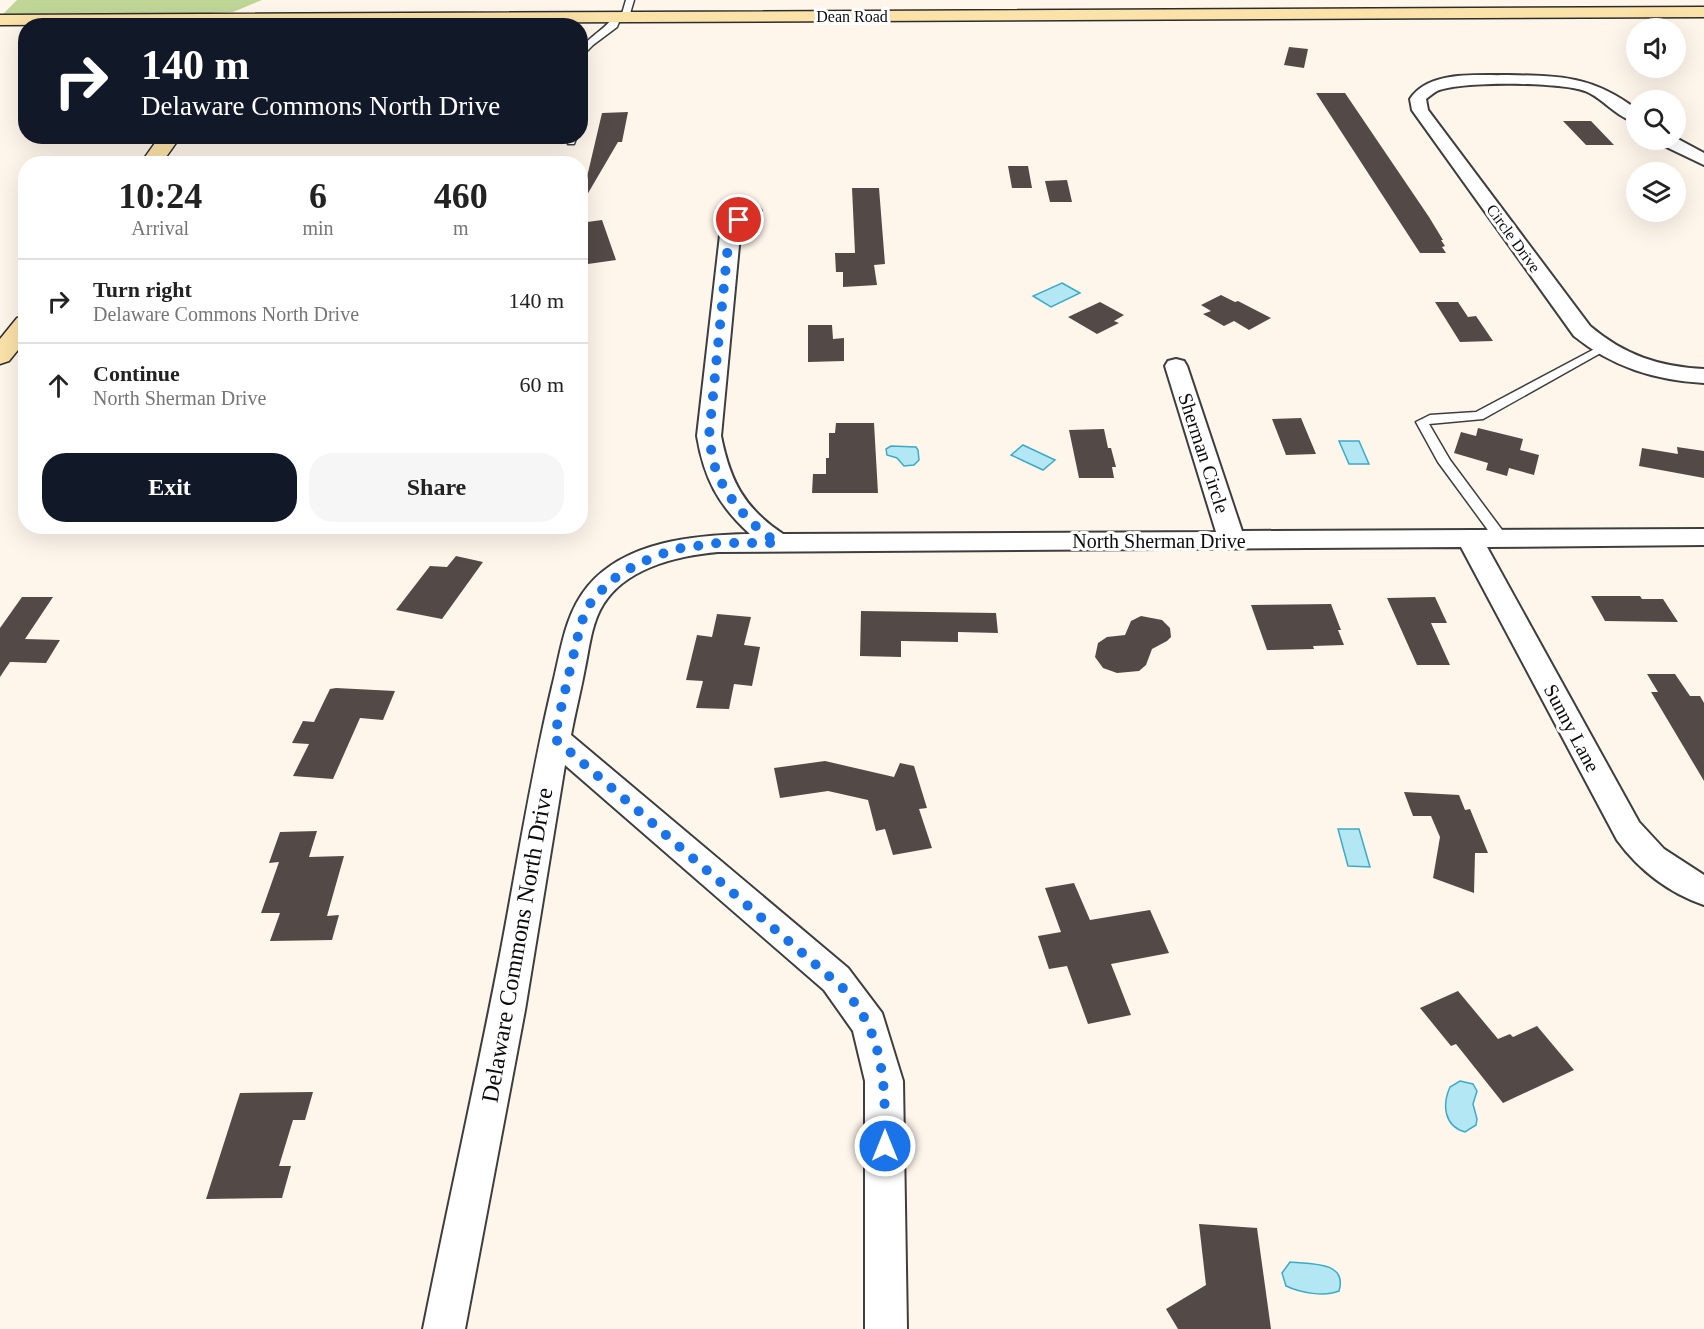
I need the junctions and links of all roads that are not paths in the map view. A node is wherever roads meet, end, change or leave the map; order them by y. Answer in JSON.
{"nodes":[{"id":1,"x":277,"y":0,"type":"edge"},
{"id":2,"x":624,"y":11,"type":"edge"},
{"id":3,"x":1704,"y":12,"type":"edge"},
{"id":4,"x":263,"y":18,"type":"edge"},
{"id":5,"x":392,"y":18,"type":"edge"},
{"id":6,"x":0,"y":20,"type":"edge"},
{"id":7,"x":18,"y":20,"type":"edge"},
{"id":8,"x":588,"y":46,"type":"edge"},
{"id":9,"x":1626,"y":110,"type":"edge"},
{"id":10,"x":1685,"y":150,"type":"edge"},
{"id":11,"x":1704,"y":160,"type":"edge"},
{"id":12,"x":751,"y":211,"type":"dead end"},
{"id":13,"x":18,"y":333,"type":"edge"},
{"id":14,"x":1602,"y":348,"type":"junction"},
{"id":15,"x":0,"y":355,"type":"edge"},
{"id":16,"x":1176,"y":366,"type":"dead end"},
{"id":17,"x":1704,"y":376,"type":"edge"},
{"id":18,"x":1704,"y":537,"type":"edge"},
{"id":19,"x":1501,"y":538,"type":"junction"},
{"id":20,"x":1470,"y":539,"type":"junction"},
{"id":21,"x":1232,"y":541,"type":"junction"},
{"id":22,"x":778,"y":543,"type":"junction"},
{"id":23,"x":620,"y":574,"type":"joint"},
{"id":24,"x":554,"y":738,"type":"junction"},
{"id":25,"x":1704,"y":891,"type":"edge"},
{"id":26,"x":444,"y":1329,"type":"edge"},
{"id":27,"x":886,"y":1329,"type":"edge"}],
"edges":[{"from":1,"to":4,"type":"street"},
{"from":2,"to":3,"type":"street","name":"Dean Road"},
{"from":2,"to":5,"type":"street","name":"Dean Road"},
{"from":2,"to":8,"type":"lane"},
{"from":6,"to":7,"type":"street","name":"Dean Road"},
{"from":9,"to":14,"type":"street","name":"Circle Drive"},
{"from":10,"to":11,"type":"street"},
{"from":12,"to":22,"type":"street"},
{"from":13,"to":15,"type":"street"},
{"from":14,"to":17,"type":"street","name":"Circle Drive"},
{"from":14,"to":19,"type":"lane"},
{"from":16,"to":21,"type":"street","name":"Sherman Circle"},
{"from":18,"to":19,"type":"street","name":"North Sherman Drive"},
{"from":19,"to":20,"type":"street","name":"North Sherman Drive"},
{"from":20,"to":21,"type":"street","name":"North Sherman Drive"},
{"from":20,"to":25,"type":"street","name":"Sunny Lane"},
{"from":21,"to":22,"type":"street","name":"North Sherman Drive"},
{"from":22,"to":23,"type":"street","name":"North Sherman Drive"},
{"from":23,"to":24,"type":"street","name":"Delaware Commons North Drive"},
{"from":24,"to":26,"type":"street","name":"Delaware Commons North Drive"},
{"from":24,"to":27,"type":"street"}]}
